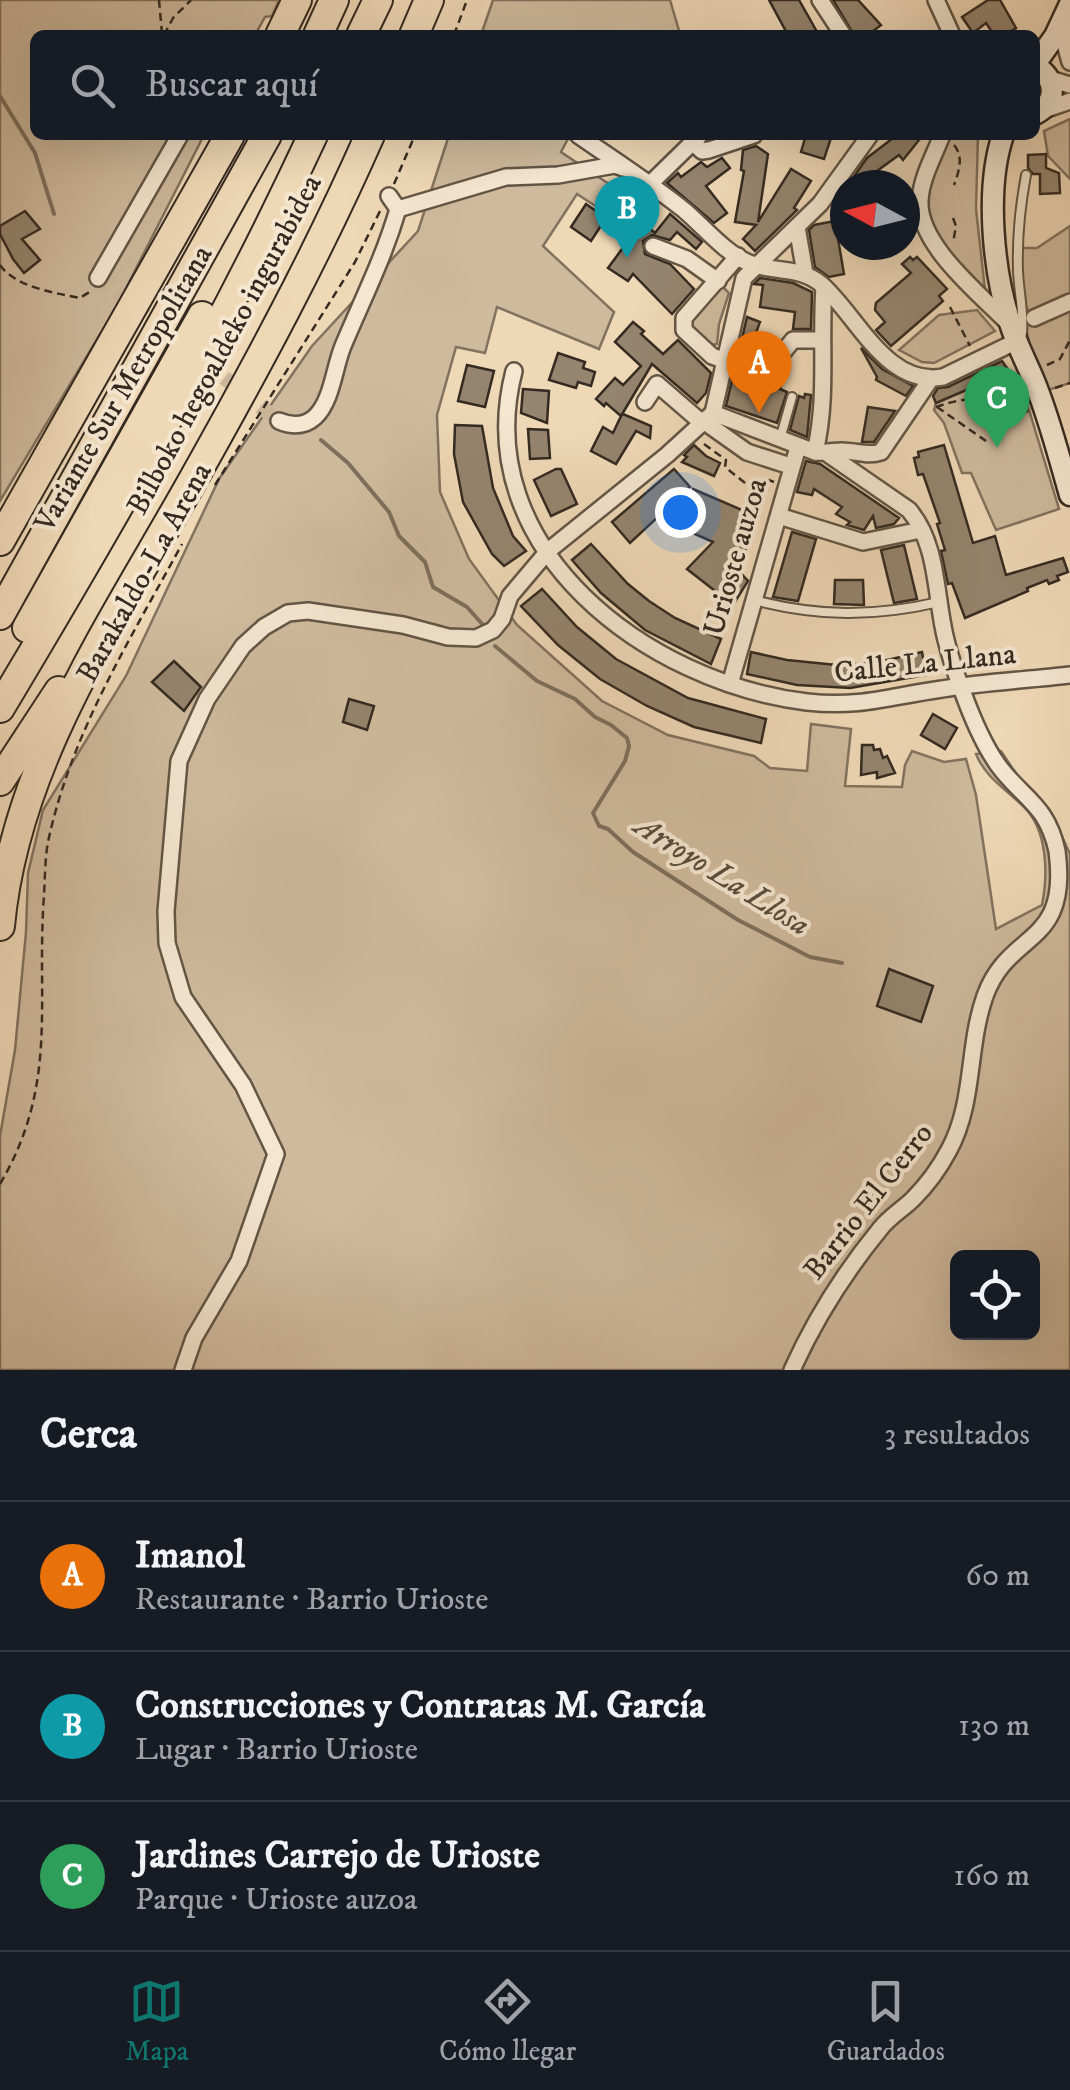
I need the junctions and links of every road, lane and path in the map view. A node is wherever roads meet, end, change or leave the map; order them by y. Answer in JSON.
{"nodes":[{"id":1,"x":159,"y":0,"type":"edge"},
{"id":2,"x":191,"y":0,"type":"edge"},
{"id":3,"x":297,"y":0,"type":"edge"},
{"id":4,"x":334,"y":0,"type":"edge"},
{"id":5,"x":378,"y":0,"type":"edge"},
{"id":6,"x":429,"y":0,"type":"edge"},
{"id":7,"x":467,"y":0,"type":"edge"},
{"id":8,"x":820,"y":0,"type":"edge"},
{"id":9,"x":956,"y":0,"type":"edge"},
{"id":10,"x":938,"y":6,"type":"edge"},
{"id":11,"x":1068,"y":10,"type":"edge"},
{"id":12,"x":162,"y":30,"type":"edge"},
{"id":13,"x":166,"y":30,"type":"edge"},
{"id":14,"x":282,"y":30,"type":"edge"},
{"id":15,"x":320,"y":30,"type":"edge"},
{"id":16,"x":363,"y":30,"type":"edge"},
{"id":17,"x":416,"y":30,"type":"edge"},
{"id":18,"x":456,"y":30,"type":"edge"},
{"id":19,"x":840,"y":30,"type":"edge"},
{"id":20,"x":950,"y":30,"type":"edge"},
{"id":21,"x":1070,"y":62,"type":"edge"},
{"id":22,"x":1048,"y":73,"type":"edge"},
{"id":23,"x":1070,"y":102,"type":"edge"},
{"id":24,"x":1040,"y":111,"type":"edge"},
{"id":25,"x":1040,"y":112,"type":"edge"},
{"id":26,"x":177,"y":140,"type":"edge"},
{"id":27,"x":227,"y":140,"type":"edge"},
{"id":28,"x":264,"y":140,"type":"edge"},
{"id":29,"x":308,"y":140,"type":"edge"},
{"id":30,"x":309,"y":140,"type":"edge"},
{"id":31,"x":368,"y":140,"type":"edge"},
{"id":32,"x":413,"y":140,"type":"edge"},
{"id":33,"x":585,"y":140,"type":"edge"},
{"id":34,"x":694,"y":140,"type":"edge"},
{"id":35,"x":697,"y":140,"type":"edge"},
{"id":36,"x":739,"y":140,"type":"edge"},
{"id":37,"x":866,"y":140,"type":"edge"},
{"id":38,"x":940,"y":140,"type":"edge"},
{"id":39,"x":943,"y":140,"type":"edge"},
{"id":40,"x":998,"y":140,"type":"edge"},
{"id":41,"x":627,"y":169,"type":"junction"},
{"id":42,"x":1026,"y":176,"type":"dead end"},
{"id":43,"x":650,"y":184,"type":"junction"},
{"id":44,"x":954,"y":185,"type":"dead end"},
{"id":45,"x":393,"y":203,"type":"junction"},
{"id":46,"x":953,"y":218,"type":"dead end"},
{"id":47,"x":797,"y":228,"type":"junction"},
{"id":48,"x":722,"y":242,"type":"junction"},
{"id":49,"x":653,"y":246,"type":"dead end"},
{"id":50,"x":738,"y":256,"type":"junction"},
{"id":51,"x":944,"y":256,"type":"junction"},
{"id":52,"x":0,"y":264,"type":"edge"},
{"id":53,"x":702,"y":268,"type":"junction"},
{"id":54,"x":749,"y":271,"type":"junction"},
{"id":55,"x":805,"y":273,"type":"junction"},
{"id":56,"x":98,"y":278,"type":"joint"},
{"id":57,"x":718,"y":281,"type":"junction"},
{"id":58,"x":824,"y":287,"type":"junction"},
{"id":59,"x":1070,"y":302,"type":"edge"},
{"id":60,"x":950,"y":307,"type":"dead end"},
{"id":61,"x":1034,"y":318,"type":"dead end"},
{"id":62,"x":822,"y":340,"type":"junction"},
{"id":63,"x":1060,"y":342,"type":"dead end"},
{"id":64,"x":1069,"y":342,"type":"edge"},
{"id":65,"x":1021,"y":343,"type":"junction"},
{"id":66,"x":770,"y":357,"type":"dead end"},
{"id":67,"x":978,"y":360,"type":"junction"},
{"id":68,"x":726,"y":361,"type":"junction"},
{"id":69,"x":514,"y":370,"type":"dead end"},
{"id":70,"x":930,"y":380,"type":"junction"},
{"id":71,"x":920,"y":395,"type":"junction"},
{"id":72,"x":792,"y":397,"type":"dead end"},
{"id":73,"x":644,"y":402,"type":"dead end"},
{"id":74,"x":936,"y":407,"type":"junction"},
{"id":75,"x":705,"y":419,"type":"junction"},
{"id":76,"x":279,"y":422,"type":"dead end"},
{"id":77,"x":1050,"y":427,"type":"junction"},
{"id":78,"x":780,"y":439,"type":"junction"},
{"id":79,"x":698,"y":440,"type":"dead end"},
{"id":80,"x":986,"y":441,"type":"dead end"},
{"id":81,"x":814,"y":451,"type":"junction"},
{"id":82,"x":1064,"y":455,"type":"edge"},
{"id":83,"x":784,"y":464,"type":"dead end"},
{"id":84,"x":788,"y":486,"type":"junction"},
{"id":85,"x":211,"y":492,"type":"dead end"},
{"id":86,"x":1070,"y":495,"type":"edge"},
{"id":87,"x":778,"y":516,"type":"junction"},
{"id":88,"x":921,"y":530,"type":"junction"},
{"id":89,"x":186,"y":536,"type":"dead end"},
{"id":90,"x":0,"y":540,"type":"edge"},
{"id":91,"x":548,"y":551,"type":"junction"},
{"id":92,"x":132,"y":582,"type":"junction"},
{"id":93,"x":754,"y":600,"type":"junction"},
{"id":94,"x":939,"y":602,"type":"junction"},
{"id":95,"x":60,"y":609,"type":"junction"},
{"id":96,"x":0,"y":615,"type":"edge"},
{"id":97,"x":1070,"y":676,"type":"edge"},
{"id":98,"x":0,"y":677,"type":"edge"},
{"id":99,"x":730,"y":684,"type":"junction"},
{"id":100,"x":961,"y":688,"type":"junction"},
{"id":101,"x":0,"y":708,"type":"edge"},
{"id":102,"x":0,"y":730,"type":"edge"},
{"id":103,"x":3,"y":777,"type":"edge"},
{"id":104,"x":0,"y":926,"type":"edge"},
{"id":105,"x":0,"y":1184,"type":"edge"},
{"id":106,"x":183,"y":1370,"type":"edge"},
{"id":107,"x":792,"y":1370,"type":"edge"}],
"edges":[{"from":1,"to":12,"type":"path"},
{"from":2,"to":13,"type":"path"},
{"from":3,"to":14,"type":"highway"},
{"from":4,"to":15,"type":"highway"},
{"from":5,"to":16,"type":"highway"},
{"from":6,"to":17,"type":"highway"},
{"from":7,"to":18,"type":"path"},
{"from":8,"to":19,"type":"street"},
{"from":9,"to":10,"type":"street"},
{"from":10,"to":20,"type":"street"},
{"from":11,"to":21,"type":"street"},
{"from":11,"to":22,"type":"street"},
{"from":22,"to":24,"type":"street"},
{"from":23,"to":25,"type":"street"},
{"from":26,"to":56,"type":"street"},
{"from":27,"to":90,"type":"highway"},
{"from":28,"to":96,"type":"highway"},
{"from":29,"to":98,"type":"highway","name":"Variante Sur Metropolitana"},
{"from":30,"to":95,"type":"highway"},
{"from":31,"to":92,"type":"highway","name":"Bilboko hegoaldeko ingurabidea"},
{"from":32,"to":45,"type":"path","name":"Barakaldo-La Arena"},
{"from":33,"to":41,"type":"street"},
{"from":34,"to":43,"type":"street"},
{"from":35,"to":36,"type":"street"},
{"from":37,"to":47,"type":"street"},
{"from":38,"to":51,"type":"street"},
{"from":39,"to":44,"type":"path"},
{"from":40,"to":65,"type":"street"},
{"from":41,"to":43,"type":"street"},
{"from":41,"to":45,"type":"street"},
{"from":42,"to":65,"type":"lane"},
{"from":43,"to":48,"type":"street"},
{"from":45,"to":76,"type":"street"},
{"from":45,"to":85,"type":"path","name":"Barakaldo-La Arena"},
{"from":46,"to":51,"type":"path"},
{"from":47,"to":54,"type":"street"},
{"from":47,"to":55,"type":"street"},
{"from":48,"to":50,"type":"street"},
{"from":48,"to":53,"type":"street"},
{"from":49,"to":53,"type":"street"},
{"from":50,"to":54,"type":"street"},
{"from":50,"to":57,"type":"street"},
{"from":51,"to":65,"type":"street"},
{"from":52,"to":56,"type":"path"},
{"from":53,"to":57,"type":"street"},
{"from":54,"to":55,"type":"street"},
{"from":54,"to":68,"type":"street"},
{"from":55,"to":58,"type":"street"},
{"from":57,"to":68,"type":"street"},
{"from":58,"to":62,"type":"street","name":"Urioste auzoa"},
{"from":58,"to":70,"type":"street"},
{"from":59,"to":61,"type":"street"},
{"from":60,"to":67,"type":"path"},
{"from":62,"to":66,"type":"street"},
{"from":62,"to":81,"type":"street","name":"Urioste auzoa"},
{"from":63,"to":64,"type":"path"},
{"from":64,"to":65,"type":"path"},
{"from":65,"to":67,"type":"street"},
{"from":65,"to":77,"type":"street"},
{"from":67,"to":70,"type":"street"},
{"from":68,"to":75,"type":"street"},
{"from":69,"to":91,"type":"street","name":"Calle La Llana"},
{"from":70,"to":71,"type":"street"},
{"from":71,"to":74,"type":"path"},
{"from":71,"to":81,"type":"street"},
{"from":72,"to":78,"type":"lane"},
{"from":73,"to":75,"type":"street"},
{"from":74,"to":77,"type":"path"},
{"from":74,"to":80,"type":"path"},
{"from":75,"to":78,"type":"street"},
{"from":75,"to":83,"type":"street"},
{"from":75,"to":91,"type":"street"},
{"from":77,"to":82,"type":"street"},
{"from":78,"to":81,"type":"street"},
{"from":79,"to":84,"type":"path"},
{"from":81,"to":84,"type":"street","name":"Urioste auzoa"},
{"from":81,"to":88,"type":"street"},
{"from":82,"to":86,"type":"street"},
{"from":84,"to":87,"type":"street","name":"Urioste auzoa"},
{"from":87,"to":88,"type":"street"},
{"from":87,"to":93,"type":"street","name":"Urioste auzoa"},
{"from":88,"to":94,"type":"street"},
{"from":89,"to":105,"type":"path","name":"Barakaldo-La Arena"},
{"from":91,"to":99,"type":"street","name":"Calle La Llana"},
{"from":91,"to":106,"type":"street"},
{"from":92,"to":103,"type":"highway"},
{"from":92,"to":104,"type":"highway"},
{"from":93,"to":94,"type":"lane"},
{"from":93,"to":99,"type":"street","name":"Urioste auzoa"},
{"from":94,"to":100,"type":"street"},
{"from":95,"to":101,"type":"highway"},
{"from":95,"to":102,"type":"highway"},
{"from":97,"to":100,"type":"street","name":"Calle La Llana"},
{"from":99,"to":100,"type":"street","name":"Calle La Llana"},
{"from":100,"to":107,"type":"street","name":"Barrio El Cerro"}]}
